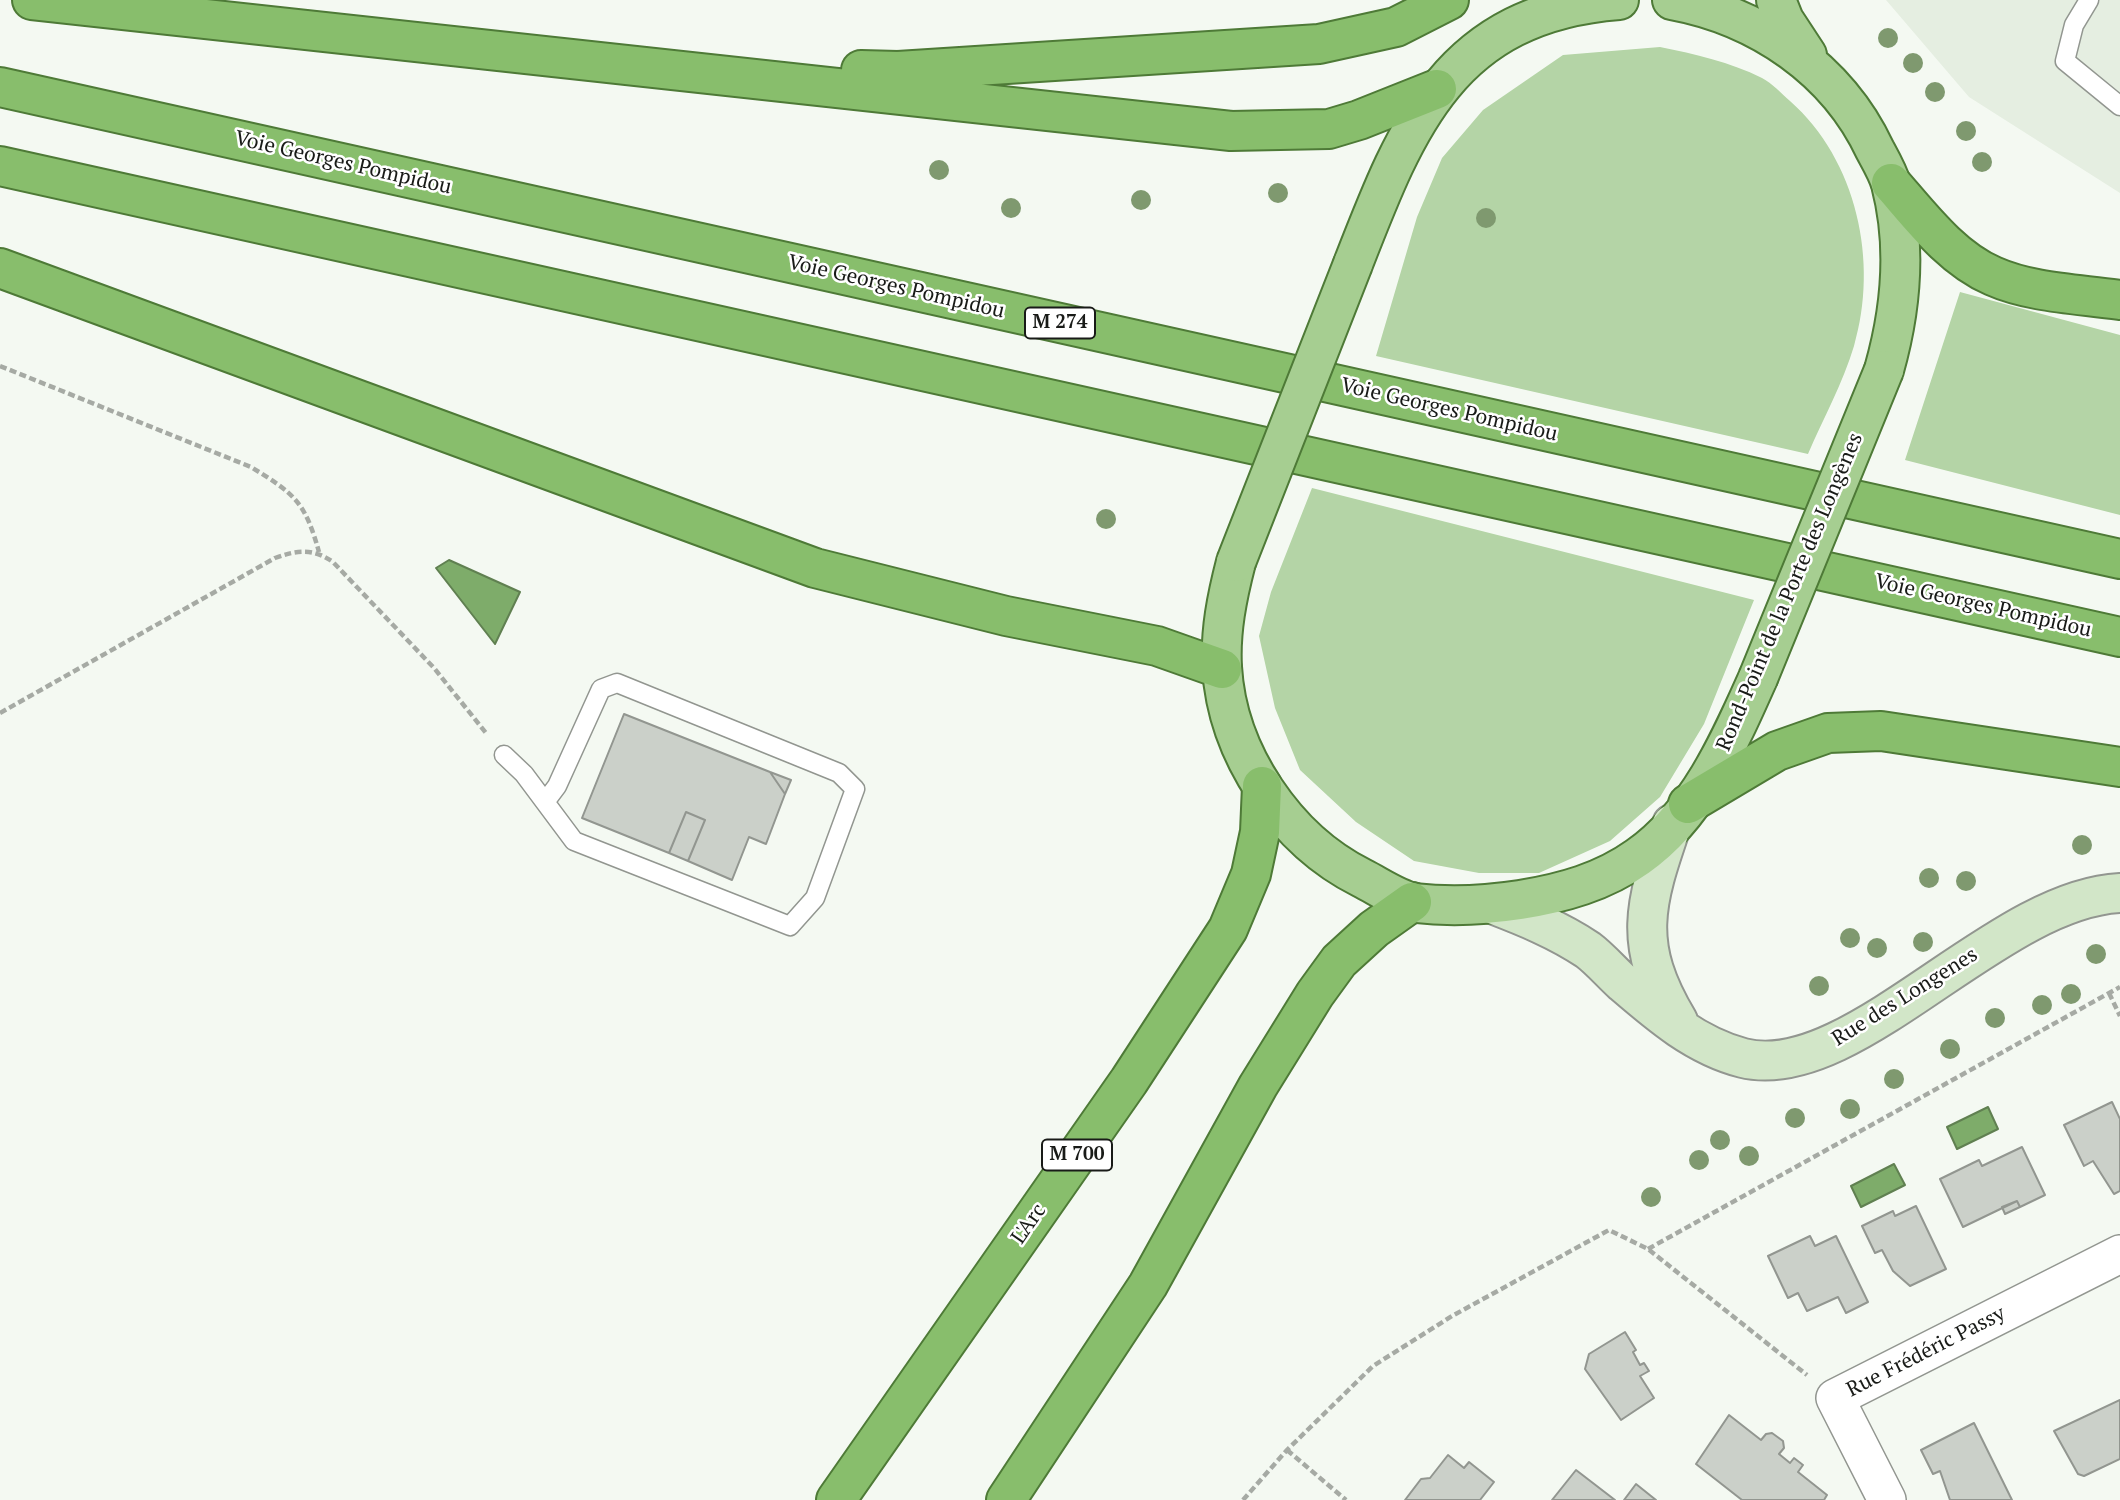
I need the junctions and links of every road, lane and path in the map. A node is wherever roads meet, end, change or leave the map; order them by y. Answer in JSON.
{"nodes":[{"id":1,"x":32,"y":0,"type":"edge"},
{"id":2,"x":1449,"y":0,"type":"edge"},
{"id":3,"x":1672,"y":0,"type":"edge"},
{"id":4,"x":1776,"y":0,"type":"edge"},
{"id":5,"x":2089,"y":0,"type":"edge"},
{"id":6,"x":1597,"y":1,"type":"edge"},
{"id":7,"x":551,"y":58,"type":"junction"},
{"id":8,"x":1815,"y":69,"type":"junction"},
{"id":9,"x":0,"y":87,"type":"edge"},
{"id":10,"x":1437,"y":89,"type":"junction"},
{"id":11,"x":2120,"y":106,"type":"edge"},
{"id":12,"x":0,"y":166,"type":"edge"},
{"id":13,"x":1891,"y":183,"type":"junction"},
{"id":14,"x":0,"y":268,"type":"edge"},
{"id":15,"x":2120,"y":300,"type":"edge"},
{"id":16,"x":0,"y":366,"type":"edge"},
{"id":17,"x":319,"y":552,"type":"junction"},
{"id":18,"x":2120,"y":559,"type":"edge"},
{"id":19,"x":2120,"y":637,"type":"edge"},
{"id":20,"x":1222,"y":669,"type":"junction"},
{"id":21,"x":0,"y":713,"type":"edge"},
{"id":22,"x":503,"y":755,"type":"joint"},
{"id":23,"x":2120,"y":767,"type":"edge"},
{"id":24,"x":1262,"y":786,"type":"junction"},
{"id":25,"x":545,"y":802,"type":"junction"},
{"id":26,"x":1680,"y":814,"type":"junction"},
{"id":27,"x":2120,"y":893,"type":"edge"},
{"id":28,"x":1412,"y":902,"type":"junction"},
{"id":29,"x":1492,"y":904,"type":"junction"},
{"id":30,"x":2120,"y":987,"type":"edge"},
{"id":31,"x":2109,"y":993,"type":"junction"},
{"id":32,"x":2120,"y":1016,"type":"edge"},
{"id":33,"x":1686,"y":1034,"type":"junction"},
{"id":34,"x":1648,"y":1249,"type":"junction"},
{"id":35,"x":2120,"y":1254,"type":"edge"},
{"id":36,"x":1835,"y":1398,"type":"junction"},
{"id":37,"x":1287,"y":1451,"type":"junction"},
{"id":38,"x":836,"y":1500,"type":"edge"},
{"id":39,"x":1006,"y":1500,"type":"edge"},
{"id":40,"x":1243,"y":1500,"type":"edge"},
{"id":41,"x":1346,"y":1500,"type":"edge"},
{"id":42,"x":1887,"y":1500,"type":"edge"}],
"edges":[{"from":1,"to":7,"type":"highway"},
{"from":2,"to":7,"type":"highway"},
{"from":3,"to":8,"type":"main road","name":"Rond-Point de la Porte des Longènes"},
{"from":4,"to":8,"type":"main road"},
{"from":5,"to":11,"type":"lane"},
{"from":6,"to":10,"type":"main road","name":"Rond-Point de la Porte des Longènes"},
{"from":7,"to":10,"type":"highway"},
{"from":8,"to":13,"type":"main road","name":"Rond-Point de la Porte des Longènes"},
{"from":9,"to":18,"type":"highway","name":"Voie Georges Pompidou","number":"M 274"},
{"from":10,"to":20,"type":"main road","name":"Rond-Point de la Porte des Longènes","bridge":true},
{"from":12,"to":19,"type":"highway","name":"Voie Georges Pompidou"},
{"from":13,"to":15,"type":"highway"},
{"from":13,"to":26,"type":"main road","name":"Rond-Point de la Porte des Longènes","bridge":true},
{"from":14,"to":20,"type":"highway"},
{"from":16,"to":17,"type":"path"},
{"from":17,"to":21,"type":"path"},
{"from":17,"to":22,"type":"path"},
{"from":20,"to":24,"type":"main road","name":"Rond-Point de la Porte des Longènes"},
{"from":22,"to":25,"type":"lane"},
{"from":23,"to":26,"type":"highway"},
{"from":24,"to":28,"type":"main road","name":"Rond-Point de la Porte des Longènes"},
{"from":24,"to":38,"type":"highway","name":"L'Arc","number":"M 700"},
{"from":25,"to":25,"type":"lane"},
{"from":26,"to":29,"type":"main road","name":"Rond-Point de la Porte des Longènes"},
{"from":26,"to":33,"type":"main road"},
{"from":27,"to":33,"type":"main road","name":"Rue des Longenes"},
{"from":28,"to":29,"type":"main road","name":"Rond-Point de la Porte des Longènes"},
{"from":28,"to":39,"type":"highway"},
{"from":29,"to":33,"type":"main road","name":"Rue des Longenes"},
{"from":30,"to":31,"type":"path"},
{"from":31,"to":32,"type":"path"},
{"from":31,"to":34,"type":"path"},
{"from":34,"to":36,"type":"path"},
{"from":34,"to":37,"type":"path"},
{"from":35,"to":36,"type":"street","name":"Rue Frédéric Passy"},
{"from":36,"to":42,"type":"street","name":"Rue Frédéric Passy"},
{"from":37,"to":40,"type":"path"},
{"from":37,"to":41,"type":"path"}]}
